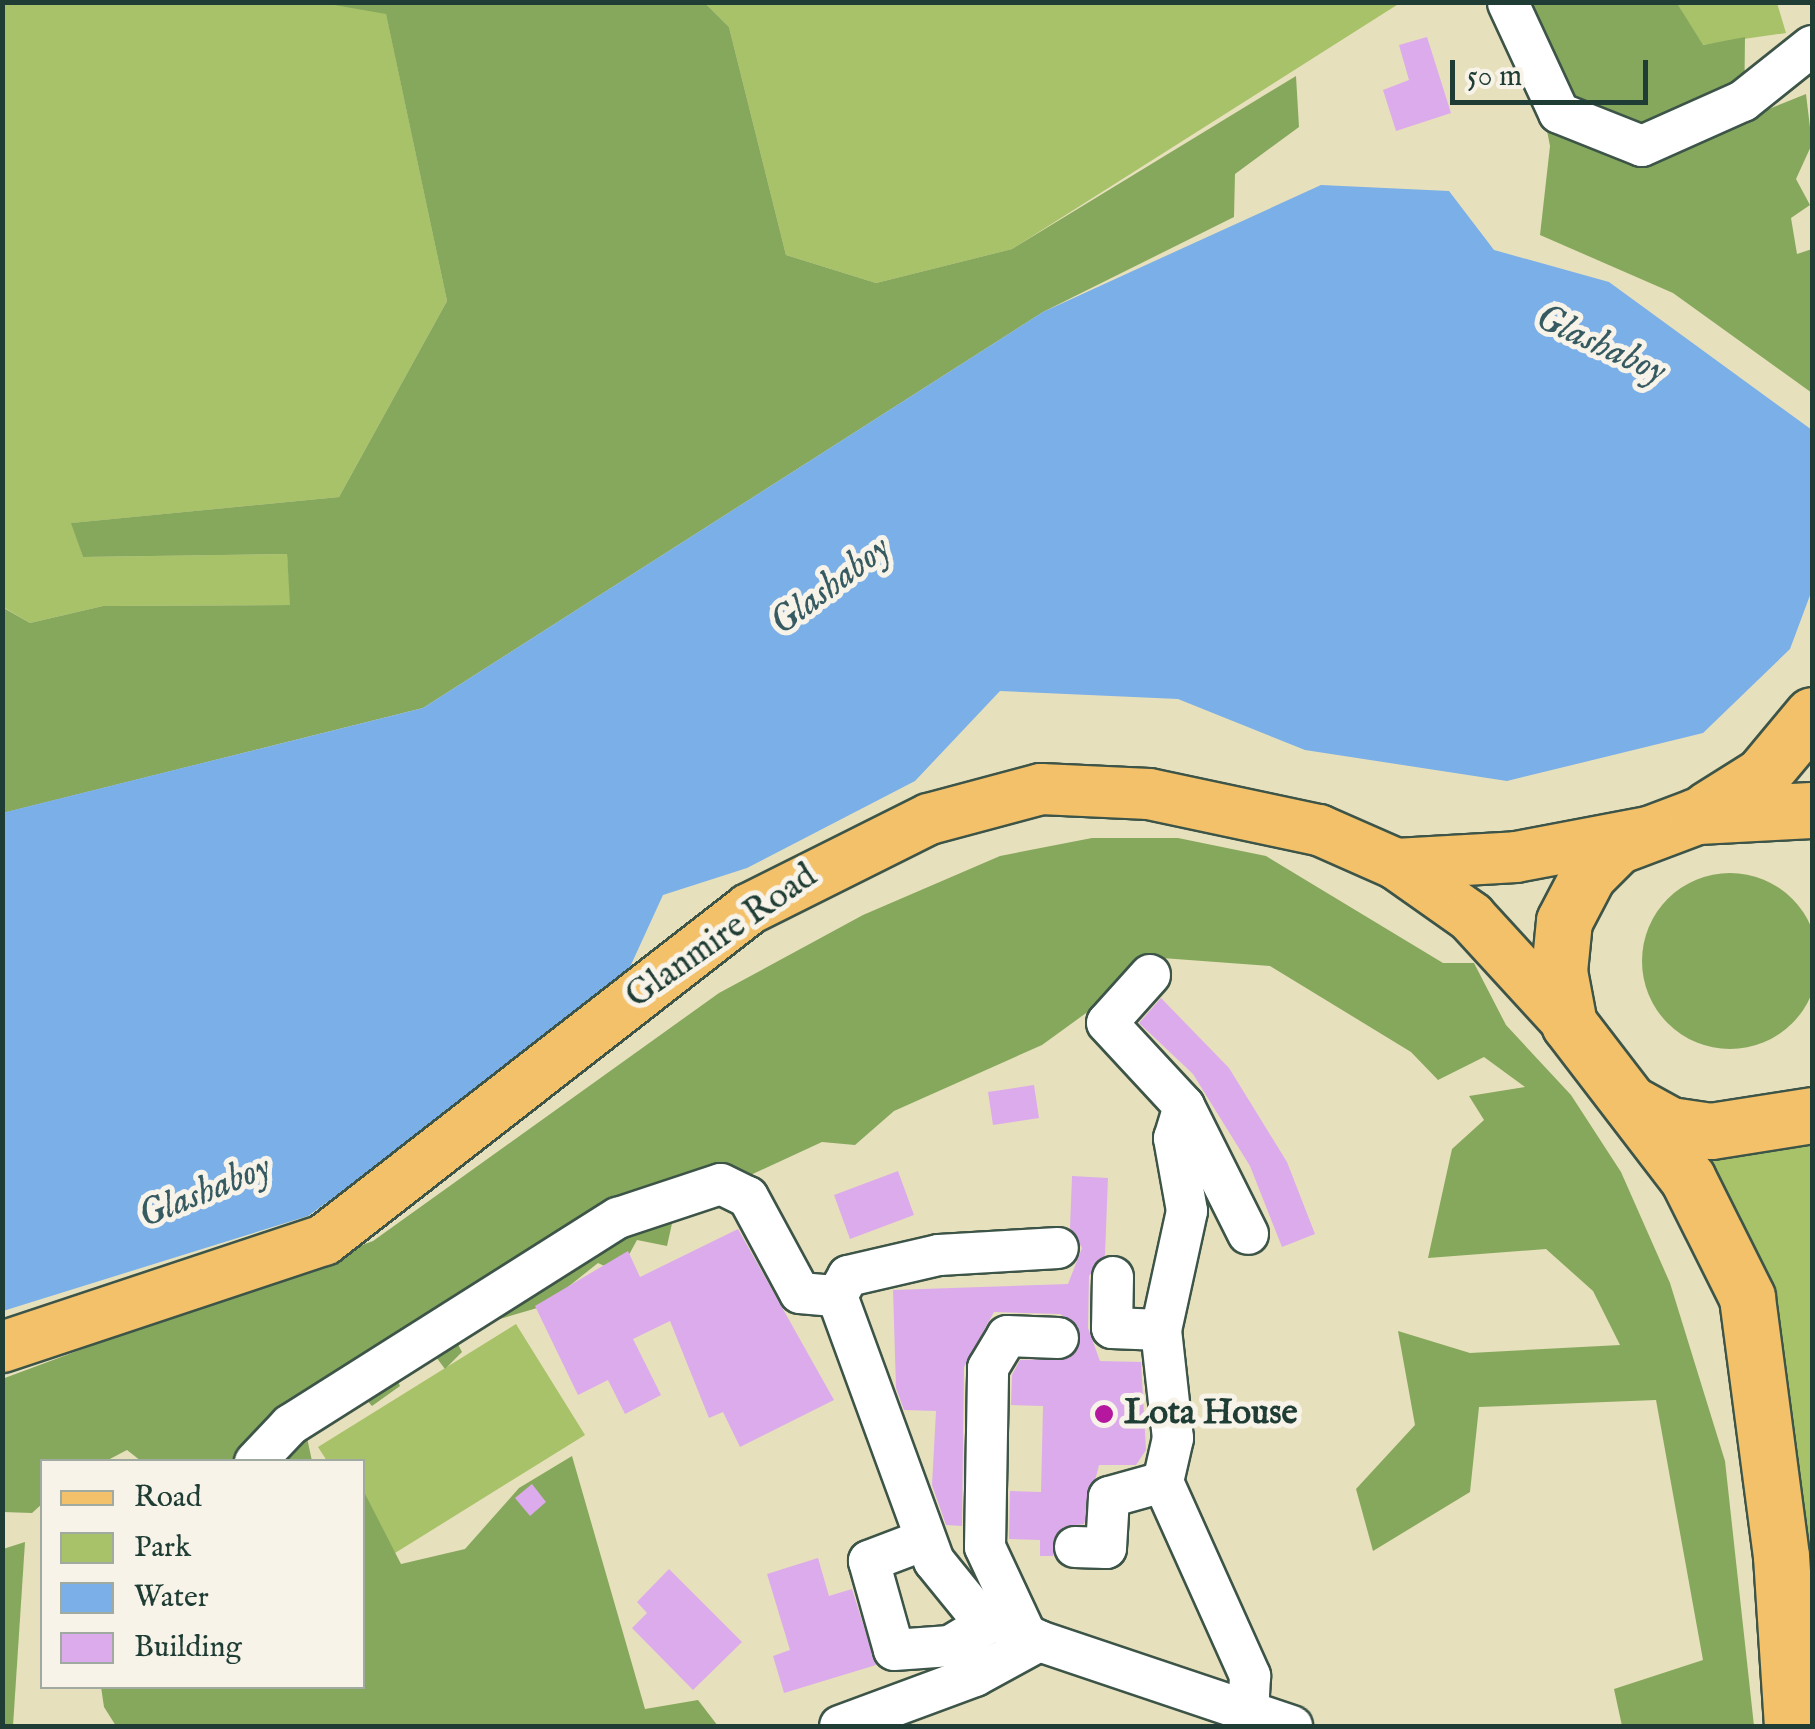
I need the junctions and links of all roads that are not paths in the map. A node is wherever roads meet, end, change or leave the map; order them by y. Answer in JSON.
{"nodes":[{"id":1,"x":1508,"y":3,"type":"edge"},
{"id":2,"x":1812,"y":46,"type":"edge"},
{"id":3,"x":1812,"y":715,"type":"edge"},
{"id":4,"x":1812,"y":810,"type":"edge"},
{"id":5,"x":1673,"y":824,"type":"junction"},
{"id":6,"x":1396,"y":864,"type":"junction"},
{"id":7,"x":1150,"y":976,"type":"dead end"},
{"id":8,"x":1569,"y":1024,"type":"junction"},
{"id":9,"x":1632,"y":1104,"type":"junction"},
{"id":10,"x":1184,"y":1106,"type":"junction"},
{"id":11,"x":1812,"y":1115,"type":"edge"},
{"id":12,"x":1248,"y":1234,"type":"dead end"},
{"id":13,"x":1058,"y":1248,"type":"dead end"},
{"id":14,"x":1112,"y":1277,"type":"dead end"},
{"id":15,"x":837,"y":1296,"type":"junction"},
{"id":16,"x":1162,"y":1330,"type":"junction"},
{"id":17,"x":1058,"y":1338,"type":"dead end"},
{"id":18,"x":2,"y":1346,"type":"edge"},
{"id":19,"x":258,"y":1459,"type":"edge"},
{"id":20,"x":1163,"y":1482,"type":"junction"},
{"id":21,"x":924,"y":1540,"type":"junction"},
{"id":22,"x":1075,"y":1547,"type":"dead end"},
{"id":23,"x":1020,"y":1632,"type":"junction"},
{"id":24,"x":1248,"y":1713,"type":"junction"},
{"id":25,"x":899,"y":1715,"type":"edge"},
{"id":26,"x":840,"y":1726,"type":"edge"},
{"id":27,"x":1292,"y":1726,"type":"edge"},
{"id":28,"x":1792,"y":1726,"type":"edge"}],
"edges":[{"from":1,"to":2,"type":"lane"},
{"from":3,"to":5,"type":"highway"},
{"from":4,"to":5,"type":"highway"},
{"from":5,"to":6,"type":"main road"},
{"from":5,"to":8,"type":"highway"},
{"from":6,"to":8,"type":"main road","name":"Glanmire Road"},
{"from":6,"to":18,"type":"main road","name":"Glanmire Road"},
{"from":7,"to":10,"type":"lane"},
{"from":8,"to":9,"type":"highway"},
{"from":9,"to":11,"type":"highway"},
{"from":9,"to":28,"type":"highway"},
{"from":10,"to":12,"type":"lane"},
{"from":10,"to":16,"type":"lane"},
{"from":13,"to":15,"type":"lane"},
{"from":14,"to":16,"type":"lane"},
{"from":15,"to":19,"type":"lane"},
{"from":15,"to":21,"type":"lane"},
{"from":16,"to":20,"type":"lane"},
{"from":17,"to":23,"type":"lane"},
{"from":20,"to":22,"type":"lane"},
{"from":20,"to":24,"type":"lane"},
{"from":21,"to":23,"type":"lane"},
{"from":21,"to":23,"type":"lane"},
{"from":23,"to":24,"type":"lane"},
{"from":23,"to":25,"type":"lane"},
{"from":24,"to":27,"type":"lane"},
{"from":25,"to":26,"type":"lane"}]}
